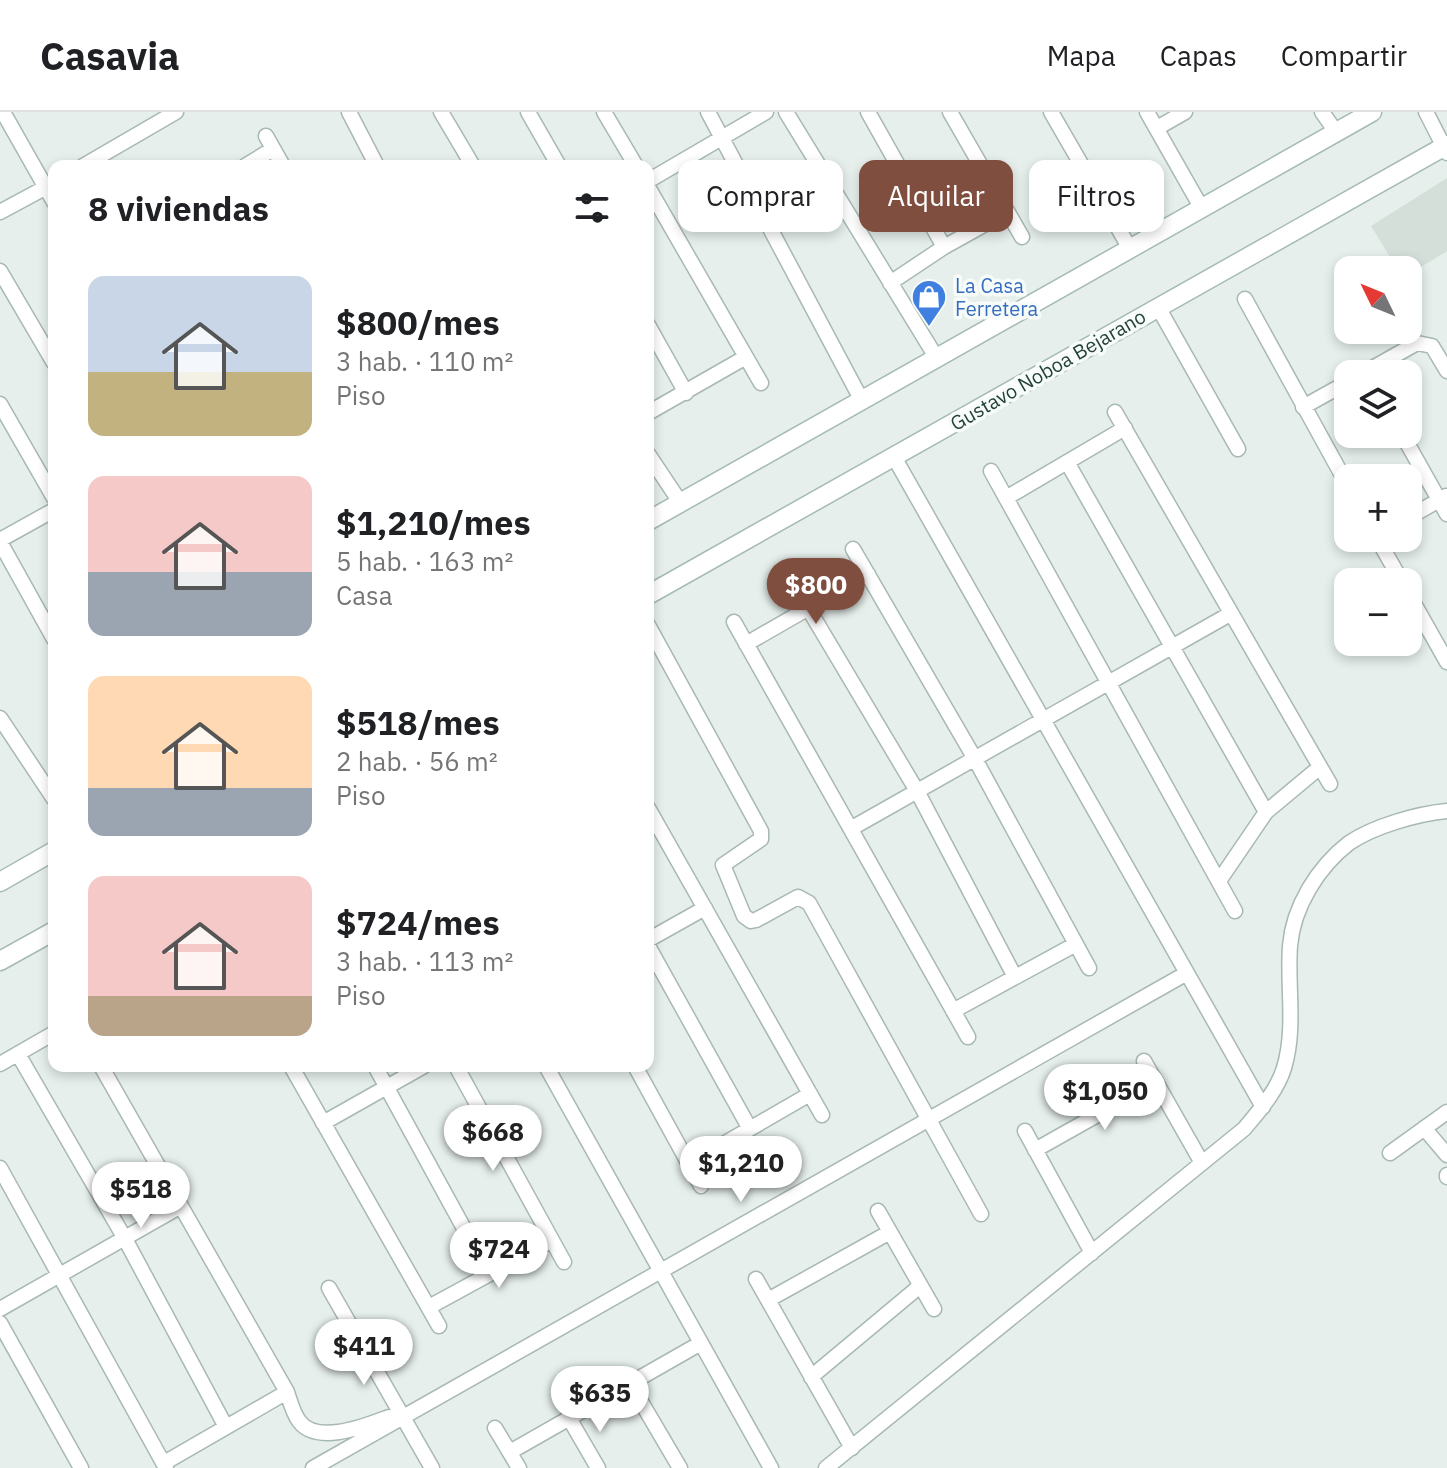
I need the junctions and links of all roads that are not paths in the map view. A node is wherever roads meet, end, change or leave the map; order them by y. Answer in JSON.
{"nodes":[{"id":1,"x":3,"y":112,"type":"edge"},
{"id":2,"x":176,"y":112,"type":"edge"},
{"id":3,"x":349,"y":112,"type":"edge"},
{"id":4,"x":441,"y":112,"type":"edge"},
{"id":5,"x":528,"y":112,"type":"edge"},
{"id":6,"x":604,"y":112,"type":"edge"},
{"id":7,"x":708,"y":112,"type":"edge"},
{"id":8,"x":766,"y":112,"type":"edge"},
{"id":9,"x":786,"y":112,"type":"edge"},
{"id":10,"x":868,"y":112,"type":"edge"},
{"id":11,"x":950,"y":112,"type":"edge"},
{"id":12,"x":1051,"y":112,"type":"edge"},
{"id":13,"x":1147,"y":112,"type":"edge"},
{"id":14,"x":1185,"y":112,"type":"edge"},
{"id":15,"x":1322,"y":112,"type":"edge"},
{"id":16,"x":1372,"y":112,"type":"edge"},
{"id":17,"x":1426,"y":112,"type":"edge"},
{"id":18,"x":1157,"y":128,"type":"junction"},
{"id":19,"x":1336,"y":132,"type":"junction"},
{"id":20,"x":722,"y":138,"type":"junction"},
{"id":21,"x":1446,"y":148,"type":"edge"},
{"id":22,"x":93,"y":160,"type":"edge"},
{"id":23,"x":251,"y":160,"type":"edge"},
{"id":24,"x":280,"y":160,"type":"edge"},
{"id":25,"x":374,"y":160,"type":"edge"},
{"id":26,"x":469,"y":160,"type":"edge"},
{"id":27,"x":556,"y":160,"type":"edge"},
{"id":28,"x":632,"y":160,"type":"edge"},
{"id":29,"x":977,"y":160,"type":"edge"},
{"id":30,"x":654,"y":180,"type":"edge"},
{"id":31,"x":48,"y":182,"type":"edge"},
{"id":32,"x":48,"y":186,"type":"edge"},
{"id":33,"x":654,"y":195,"type":"edge"},
{"id":34,"x":1201,"y":207,"type":"junction"},
{"id":35,"x":0,"y":212,"type":"edge"},
{"id":36,"x":1013,"y":222,"type":"edge"},
{"id":37,"x":971,"y":232,"type":"edge"},
{"id":38,"x":1022,"y":237,"type":"dead end"},
{"id":39,"x":944,"y":247,"type":"junction"},
{"id":40,"x":1129,"y":247,"type":"junction"},
{"id":41,"x":0,"y":271,"type":"edge"},
{"id":42,"x":890,"y":283,"type":"junction"},
{"id":43,"x":6,"y":295,"type":"edge"},
{"id":44,"x":1245,"y":299,"type":"dead end"},
{"id":45,"x":1158,"y":307,"type":"junction"},
{"id":46,"x":654,"y":336,"type":"edge"},
{"id":47,"x":48,"y":354,"type":"edge"},
{"id":48,"x":746,"y":357,"type":"junction"},
{"id":49,"x":936,"y":357,"type":"junction"},
{"id":50,"x":1388,"y":360,"type":"edge"},
{"id":51,"x":1447,"y":371,"type":"edge"},
{"id":52,"x":761,"y":383,"type":"dead end"},
{"id":53,"x":1334,"y":390,"type":"edge"},
{"id":54,"x":686,"y":393,"type":"junction"},
{"id":55,"x":861,"y":399,"type":"junction"},
{"id":56,"x":0,"y":404,"type":"edge"},
{"id":57,"x":1303,"y":407,"type":"junction"},
{"id":58,"x":654,"y":410,"type":"edge"},
{"id":59,"x":1115,"y":412,"type":"dead end"},
{"id":60,"x":1125,"y":428,"type":"junction"},
{"id":61,"x":1411,"y":448,"type":"edge"},
{"id":62,"x":1238,"y":449,"type":"dead end"},
{"id":63,"x":894,"y":457,"type":"junction"},
{"id":64,"x":1067,"y":462,"type":"junction"},
{"id":65,"x":654,"y":463,"type":"edge"},
{"id":66,"x":1335,"y":464,"type":"edge"},
{"id":67,"x":991,"y":471,"type":"dead end"},
{"id":68,"x":48,"y":488,"type":"edge"},
{"id":69,"x":1006,"y":498,"type":"junction"},
{"id":70,"x":1443,"y":498,"type":"edge"},
{"id":71,"x":680,"y":502,"type":"junction"},
{"id":72,"x":1422,"y":510,"type":"edge"},
{"id":73,"x":48,"y":513,"type":"edge"},
{"id":74,"x":1447,"y":514,"type":"edge"},
{"id":75,"x":654,"y":517,"type":"edge"},
{"id":76,"x":0,"y":541,"type":"edge"},
{"id":77,"x":853,"y":549,"type":"dead end"},
{"id":78,"x":868,"y":574,"type":"junction"},
{"id":79,"x":654,"y":592,"type":"edge"},
{"id":80,"x":808,"y":608,"type":"junction"},
{"id":81,"x":1230,"y":614,"type":"junction"},
{"id":82,"x":1422,"y":618,"type":"edge"},
{"id":83,"x":734,"y":622,"type":"dead end"},
{"id":84,"x":48,"y":628,"type":"edge"},
{"id":85,"x":654,"y":636,"type":"edge"},
{"id":86,"x":746,"y":644,"type":"junction"},
{"id":87,"x":1172,"y":647,"type":"junction"},
{"id":88,"x":1447,"y":662,"type":"edge"},
{"id":89,"x":1109,"y":684,"type":"junction"},
{"id":90,"x":0,"y":718,"type":"edge"},
{"id":91,"x":1044,"y":720,"type":"junction"},
{"id":92,"x":975,"y":759,"type":"junction"},
{"id":93,"x":1320,"y":767,"type":"junction"},
{"id":94,"x":1330,"y":784,"type":"dead end"},
{"id":95,"x":48,"y":790,"type":"edge"},
{"id":96,"x":917,"y":791,"type":"junction"},
{"id":97,"x":1447,"y":811,"type":"edge"},
{"id":98,"x":1266,"y":812,"type":"junction"},
{"id":99,"x":654,"y":819,"type":"edge"},
{"id":100,"x":852,"y":828,"type":"junction"},
{"id":101,"x":48,"y":854,"type":"edge"},
{"id":102,"x":1219,"y":881,"type":"junction"},
{"id":103,"x":0,"y":882,"type":"edge"},
{"id":104,"x":705,"y":908,"type":"junction"},
{"id":105,"x":1235,"y":911,"type":"dead end"},
{"id":106,"x":48,"y":934,"type":"edge"},
{"id":107,"x":654,"y":937,"type":"edge"},
{"id":108,"x":1076,"y":944,"type":"junction"},
{"id":109,"x":654,"y":957,"type":"edge"},
{"id":110,"x":0,"y":961,"type":"edge"},
{"id":111,"x":1089,"y":968,"type":"dead end"},
{"id":112,"x":1187,"y":973,"type":"junction"},
{"id":113,"x":1015,"y":977,"type":"junction"},
{"id":114,"x":953,"y":1011,"type":"junction"},
{"id":115,"x":48,"y":1036,"type":"edge"},
{"id":116,"x":968,"y":1037,"type":"dead end"},
{"id":117,"x":18,"y":1054,"type":"junction"},
{"id":118,"x":1144,"y":1061,"type":"dead end"},
{"id":119,"x":0,"y":1064,"type":"edge"},
{"id":120,"x":104,"y":1072,"type":"edge"},
{"id":121,"x":294,"y":1072,"type":"edge"},
{"id":122,"x":378,"y":1072,"type":"edge"},
{"id":123,"x":413,"y":1072,"type":"edge"},
{"id":124,"x":459,"y":1072,"type":"edge"},
{"id":125,"x":549,"y":1072,"type":"edge"},
{"id":126,"x":638,"y":1072,"type":"edge"},
{"id":127,"x":1156,"y":1082,"type":"junction"},
{"id":128,"x":387,"y":1087,"type":"junction"},
{"id":129,"x":810,"y":1094,"type":"junction"},
{"id":130,"x":1263,"y":1107,"type":"junction"},
{"id":131,"x":1447,"y":1112,"type":"edge"},
{"id":132,"x":822,"y":1115,"type":"dead end"},
{"id":133,"x":929,"y":1119,"type":"junction"},
{"id":134,"x":323,"y":1123,"type":"junction"},
{"id":135,"x":1424,"y":1128,"type":"junction"},
{"id":136,"x":750,"y":1129,"type":"junction"},
{"id":137,"x":1025,"y":1131,"type":"dead end"},
{"id":138,"x":1035,"y":1150,"type":"junction"},
{"id":139,"x":1390,"y":1153,"type":"dead end"},
{"id":140,"x":1447,"y":1155,"type":"edge"},
{"id":141,"x":1202,"y":1163,"type":"junction"},
{"id":142,"x":689,"y":1164,"type":"junction"},
{"id":143,"x":0,"y":1168,"type":"edge"},
{"id":144,"x":701,"y":1186,"type":"dead end"},
{"id":145,"x":181,"y":1206,"type":"junction"},
{"id":146,"x":878,"y":1211,"type":"dead end"},
{"id":147,"x":981,"y":1214,"type":"dead end"},
{"id":148,"x":890,"y":1232,"type":"junction"},
{"id":149,"x":124,"y":1237,"type":"junction"},
{"id":150,"x":552,"y":1240,"type":"junction"},
{"id":151,"x":1092,"y":1253,"type":"junction"},
{"id":152,"x":564,"y":1262,"type":"dead end"},
{"id":153,"x":661,"y":1271,"type":"junction"},
{"id":154,"x":61,"y":1274,"type":"junction"},
{"id":155,"x":489,"y":1274,"type":"junction"},
{"id":156,"x":756,"y":1279,"type":"dead end"},
{"id":157,"x":920,"y":1286,"type":"junction"},
{"id":158,"x":329,"y":1288,"type":"dead end"},
{"id":159,"x":768,"y":1300,"type":"junction"},
{"id":160,"x":429,"y":1307,"type":"junction"},
{"id":161,"x":0,"y":1309,"type":"edge"},
{"id":162,"x":934,"y":1309,"type":"dead end"},
{"id":163,"x":0,"y":1323,"type":"edge"},
{"id":164,"x":439,"y":1326,"type":"dead end"},
{"id":165,"x":701,"y":1343,"type":"junction"},
{"id":166,"x":811,"y":1377,"type":"junction"},
{"id":167,"x":630,"y":1383,"type":"junction"},
{"id":168,"x":287,"y":1392,"type":"junction"},
{"id":169,"x":401,"y":1415,"type":"junction"},
{"id":170,"x":569,"y":1418,"type":"junction"},
{"id":171,"x":226,"y":1427,"type":"junction"},
{"id":172,"x":495,"y":1428,"type":"dead end"},
{"id":173,"x":852,"y":1448,"type":"junction"},
{"id":174,"x":510,"y":1452,"type":"junction"},
{"id":175,"x":165,"y":1466,"type":"edge"},
{"id":176,"x":81,"y":1468,"type":"edge"},
{"id":177,"x":313,"y":1468,"type":"edge"},
{"id":178,"x":432,"y":1468,"type":"edge"},
{"id":179,"x":519,"y":1468,"type":"edge"},
{"id":180,"x":598,"y":1468,"type":"edge"},
{"id":181,"x":680,"y":1468,"type":"edge"},
{"id":182,"x":771,"y":1468,"type":"edge"},
{"id":183,"x":826,"y":1468,"type":"edge"}],
"edges":[{"from":1,"to":31,"type":"street"},
{"from":2,"to":22,"type":"street"},
{"from":3,"to":25,"type":"street"},
{"from":4,"to":26,"type":"street"},
{"from":5,"to":27,"type":"street"},
{"from":6,"to":28,"type":"street"},
{"from":7,"to":20,"type":"street"},
{"from":8,"to":20,"type":"street"},
{"from":9,"to":42,"type":"street"},
{"from":10,"to":39,"type":"street"},
{"from":11,"to":29,"type":"street"},
{"from":12,"to":40,"type":"street"},
{"from":13,"to":18,"type":"street"},
{"from":14,"to":18,"type":"street"},
{"from":15,"to":19,"type":"street"},
{"from":16,"to":19,"type":"street"},
{"from":17,"to":21,"type":"street"},
{"from":18,"to":34,"type":"street"},
{"from":19,"to":34,"type":"street"},
{"from":20,"to":30,"type":"street"},
{"from":20,"to":55,"type":"street"},
{"from":21,"to":45,"type":"street","name":"Gustavo Noboa Bejarano"},
{"from":23,"to":24,"type":"street"},
{"from":32,"to":35,"type":"street"},
{"from":33,"to":48,"type":"street"},
{"from":34,"to":40,"type":"street"},
{"from":36,"to":38,"type":"street"},
{"from":37,"to":39,"type":"street"},
{"from":39,"to":42,"type":"street"},
{"from":40,"to":49,"type":"street"},
{"from":41,"to":43,"type":"street"},
{"from":42,"to":49,"type":"street"},
{"from":43,"to":47,"type":"street"},
{"from":44,"to":57,"type":"street"},
{"from":45,"to":62,"type":"street"},
{"from":45,"to":63,"type":"street","name":"Gustavo Noboa Bejarano"},
{"from":46,"to":54,"type":"street"},
{"from":48,"to":52,"type":"street"},
{"from":48,"to":54,"type":"street"},
{"from":49,"to":55,"type":"street"},
{"from":50,"to":51,"type":"street"},
{"from":53,"to":57,"type":"street"},
{"from":54,"to":58,"type":"street"},
{"from":55,"to":71,"type":"street"},
{"from":56,"to":68,"type":"street"},
{"from":57,"to":66,"type":"street"},
{"from":59,"to":60,"type":"street"},
{"from":60,"to":64,"type":"street"},
{"from":60,"to":81,"type":"street"},
{"from":61,"to":70,"type":"street"},
{"from":63,"to":79,"type":"street","name":"Gustavo Noboa Bejarano"},
{"from":63,"to":91,"type":"street"},
{"from":64,"to":69,"type":"street"},
{"from":64,"to":87,"type":"street"},
{"from":65,"to":71,"type":"street"},
{"from":67,"to":69,"type":"street"},
{"from":69,"to":89,"type":"street"},
{"from":70,"to":72,"type":"street"},
{"from":70,"to":74,"type":"street"},
{"from":71,"to":75,"type":"street"},
{"from":73,"to":76,"type":"street"},
{"from":76,"to":84,"type":"street"},
{"from":77,"to":78,"type":"street"},
{"from":78,"to":80,"type":"street"},
{"from":78,"to":92,"type":"street"},
{"from":80,"to":86,"type":"street"},
{"from":80,"to":96,"type":"street"},
{"from":81,"to":87,"type":"street"},
{"from":81,"to":93,"type":"street"},
{"from":82,"to":88,"type":"street"},
{"from":83,"to":86,"type":"street"},
{"from":85,"to":133,"type":"street"},
{"from":86,"to":100,"type":"street"},
{"from":87,"to":89,"type":"street"},
{"from":87,"to":98,"type":"street"},
{"from":89,"to":91,"type":"street"},
{"from":89,"to":102,"type":"street"},
{"from":90,"to":95,"type":"street"},
{"from":91,"to":92,"type":"street"},
{"from":91,"to":112,"type":"street"},
{"from":92,"to":96,"type":"street"},
{"from":92,"to":108,"type":"street"},
{"from":93,"to":94,"type":"street"},
{"from":93,"to":98,"type":"street"},
{"from":96,"to":100,"type":"street"},
{"from":96,"to":113,"type":"street"},
{"from":97,"to":130,"type":"street"},
{"from":98,"to":102,"type":"street"},
{"from":99,"to":104,"type":"street"},
{"from":100,"to":114,"type":"street"},
{"from":101,"to":103,"type":"street"},
{"from":102,"to":105,"type":"street"},
{"from":104,"to":107,"type":"street"},
{"from":104,"to":129,"type":"street"},
{"from":106,"to":110,"type":"street"},
{"from":108,"to":111,"type":"street"},
{"from":108,"to":113,"type":"street"},
{"from":109,"to":136,"type":"street"},
{"from":112,"to":130,"type":"street"},
{"from":112,"to":133,"type":"street"},
{"from":113,"to":114,"type":"street"},
{"from":114,"to":116,"type":"street"},
{"from":115,"to":117,"type":"street"},
{"from":117,"to":119,"type":"street"},
{"from":117,"to":149,"type":"street"},
{"from":118,"to":127,"type":"street"},
{"from":120,"to":145,"type":"street"},
{"from":121,"to":134,"type":"street"},
{"from":122,"to":128,"type":"street"},
{"from":123,"to":128,"type":"street"},
{"from":124,"to":150,"type":"street"},
{"from":125,"to":153,"type":"street"},
{"from":126,"to":142,"type":"street"},
{"from":127,"to":138,"type":"street"},
{"from":127,"to":141,"type":"street"},
{"from":128,"to":134,"type":"street"},
{"from":128,"to":155,"type":"street"},
{"from":129,"to":132,"type":"street"},
{"from":129,"to":136,"type":"street"},
{"from":130,"to":141,"type":"street"},
{"from":131,"to":135,"type":"street"},
{"from":133,"to":147,"type":"street"},
{"from":133,"to":153,"type":"street"},
{"from":134,"to":160,"type":"street"},
{"from":135,"to":139,"type":"street"},
{"from":135,"to":140,"type":"street"},
{"from":136,"to":142,"type":"street"},
{"from":137,"to":138,"type":"street"},
{"from":138,"to":151,"type":"street"},
{"from":141,"to":151,"type":"street"},
{"from":142,"to":144,"type":"street"},
{"from":143,"to":154,"type":"street"},
{"from":145,"to":149,"type":"street"},
{"from":145,"to":168,"type":"street"},
{"from":146,"to":148,"type":"street"},
{"from":148,"to":157,"type":"street"},
{"from":148,"to":159,"type":"street"},
{"from":149,"to":154,"type":"street"},
{"from":149,"to":171,"type":"street"},
{"from":150,"to":152,"type":"street"},
{"from":150,"to":155,"type":"street"},
{"from":151,"to":173,"type":"street"},
{"from":153,"to":165,"type":"street"},
{"from":153,"to":169,"type":"street"},
{"from":154,"to":161,"type":"street"},
{"from":154,"to":175,"type":"street"},
{"from":155,"to":160,"type":"street"},
{"from":156,"to":159,"type":"street"},
{"from":157,"to":162,"type":"street"},
{"from":157,"to":166,"type":"street"},
{"from":158,"to":169,"type":"street"},
{"from":159,"to":166,"type":"street"},
{"from":160,"to":164,"type":"street"},
{"from":163,"to":176,"type":"street"},
{"from":165,"to":167,"type":"street"},
{"from":165,"to":182,"type":"street"},
{"from":166,"to":173,"type":"street"},
{"from":167,"to":170,"type":"street"},
{"from":167,"to":181,"type":"street"},
{"from":168,"to":169,"type":"street"},
{"from":168,"to":171,"type":"street"},
{"from":169,"to":177,"type":"street"},
{"from":169,"to":178,"type":"street"},
{"from":170,"to":174,"type":"street"},
{"from":170,"to":180,"type":"street"},
{"from":171,"to":175,"type":"street"},
{"from":172,"to":174,"type":"street"},
{"from":173,"to":183,"type":"street"},
{"from":174,"to":179,"type":"street"}]}
